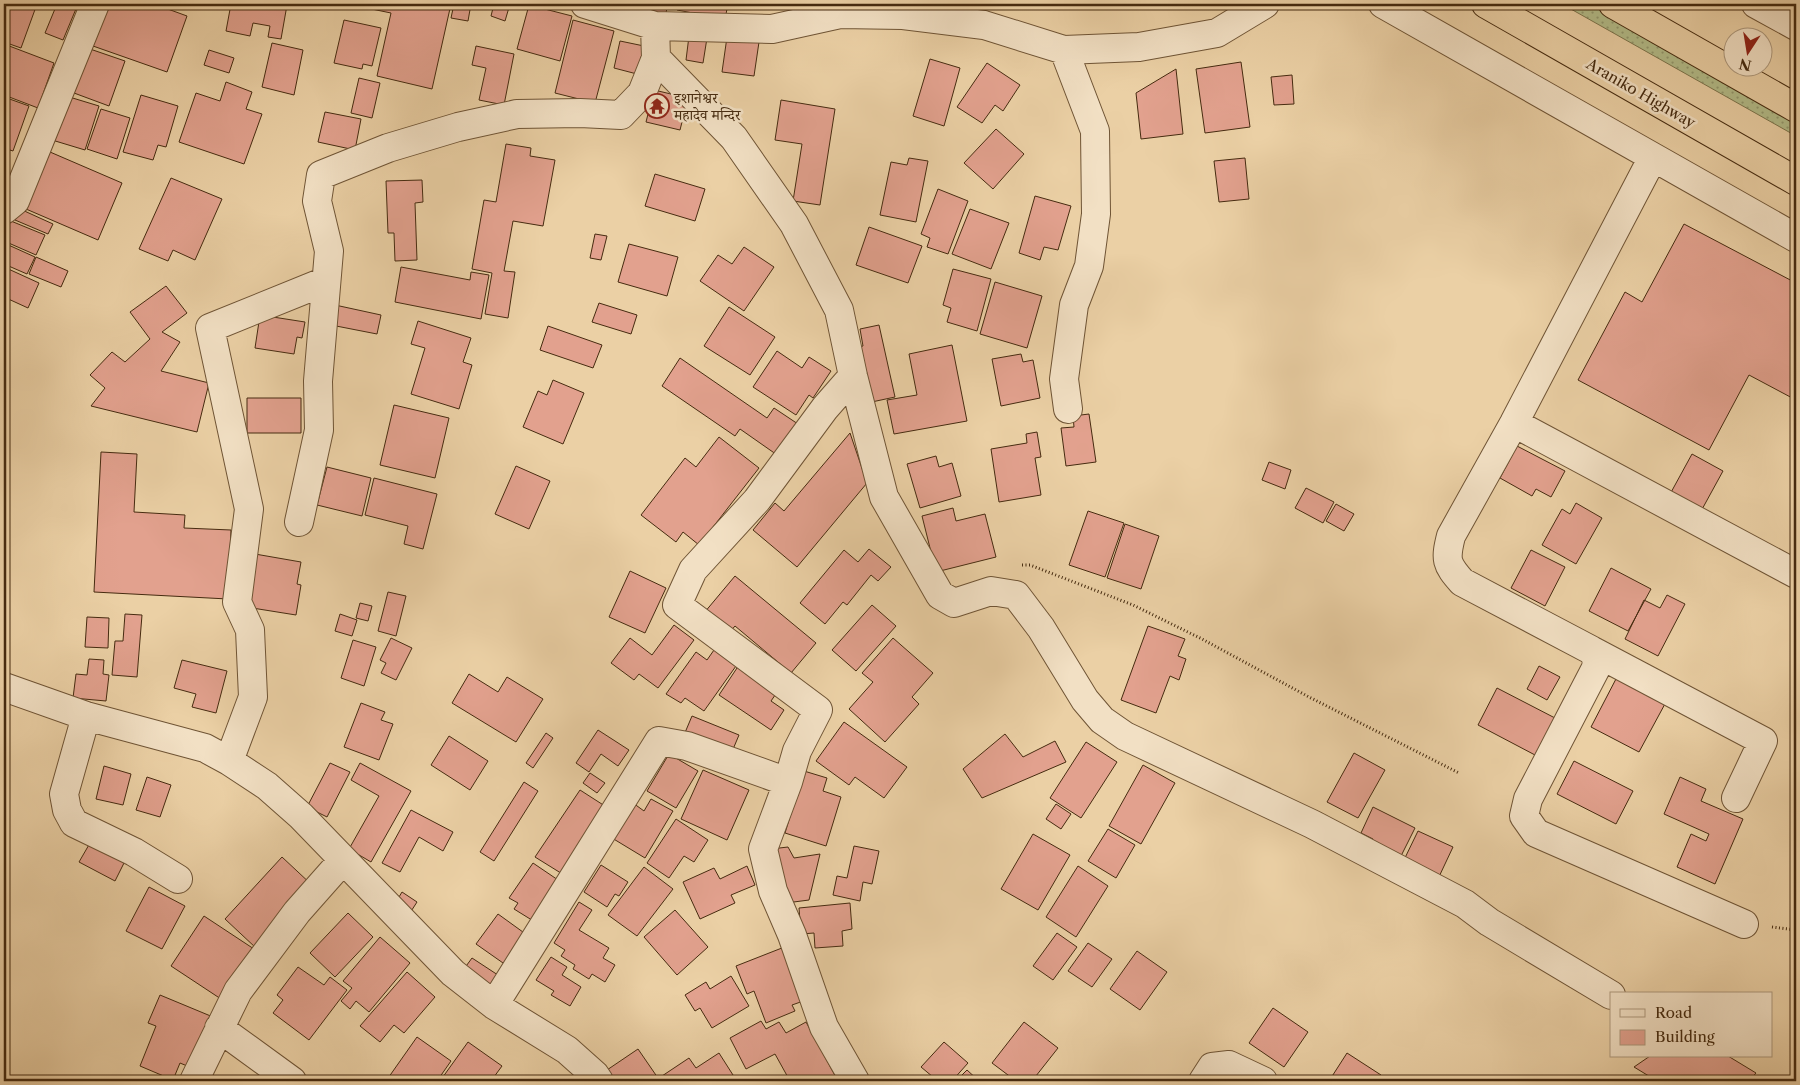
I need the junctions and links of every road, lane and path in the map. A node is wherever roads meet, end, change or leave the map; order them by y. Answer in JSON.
{"nodes":[{"id":1,"x":95,"y":4,"type":"edge"},
{"id":2,"x":585,"y":4,"type":"edge"},
{"id":3,"x":1265,"y":4,"type":"edge"},
{"id":4,"x":1383,"y":4,"type":"edge"},
{"id":5,"x":1486,"y":4,"type":"edge"},
{"id":6,"x":1614,"y":4,"type":"edge"},
{"id":7,"x":1756,"y":4,"type":"edge"},
{"id":8,"x":654,"y":26,"type":"junction"},
{"id":9,"x":1796,"y":26,"type":"edge"},
{"id":10,"x":1064,"y":50,"type":"junction"},
{"id":11,"x":656,"y":58,"type":"junction"},
{"id":12,"x":1796,"y":108,"type":"edge"},
{"id":13,"x":1653,"y":157,"type":"junction"},
{"id":14,"x":1796,"y":181,"type":"edge"},
{"id":15,"x":4,"y":210,"type":"edge"},
{"id":16,"x":1796,"y":238,"type":"edge"},
{"id":17,"x":326,"y":280,"type":"junction"},
{"id":18,"x":853,"y":376,"type":"junction"},
{"id":19,"x":1068,"y":409,"type":"dead end"},
{"id":20,"x":1514,"y":423,"type":"junction"},
{"id":21,"x":299,"y":522,"type":"dead end"},
{"id":22,"x":1020,"y":564,"type":"dead end"},
{"id":23,"x":1796,"y":574,"type":"edge"},
{"id":24,"x":1591,"y":650,"type":"junction"},
{"id":25,"x":4,"y":687,"type":"edge"},
{"id":26,"x":86,"y":716,"type":"junction"},
{"id":27,"x":229,"y":761,"type":"junction"},
{"id":28,"x":1459,"y":773,"type":"dead end"},
{"id":29,"x":788,"y":782,"type":"junction"},
{"id":30,"x":1736,"y":798,"type":"dead end"},
{"id":31,"x":343,"y":860,"type":"junction"},
{"id":32,"x":178,"y":879,"type":"dead end"},
{"id":33,"x":1744,"y":924,"type":"dead end"},
{"id":34,"x":1610,"y":994,"type":"edge"},
{"id":35,"x":494,"y":1005,"type":"junction"},
{"id":36,"x":219,"y":1028,"type":"junction"},
{"id":37,"x":194,"y":1081,"type":"edge"},
{"id":38,"x":292,"y":1081,"type":"edge"},
{"id":39,"x":599,"y":1081,"type":"edge"},
{"id":40,"x":855,"y":1081,"type":"edge"},
{"id":41,"x":1203,"y":1081,"type":"edge"},
{"id":42,"x":1263,"y":1081,"type":"edge"}],
"edges":[{"from":1,"to":15,"type":"street"},
{"from":2,"to":8,"type":"street"},
{"from":3,"to":10,"type":"street"},
{"from":4,"to":13,"type":"street"},
{"from":5,"to":14,"type":"highway","name":"Araniko Highway"},
{"from":6,"to":12,"type":"highway"},
{"from":7,"to":9,"type":"street"},
{"from":8,"to":10,"type":"street"},
{"from":8,"to":11,"type":"street"},
{"from":10,"to":19,"type":"street"},
{"from":11,"to":17,"type":"street"},
{"from":11,"to":18,"type":"street"},
{"from":13,"to":16,"type":"street"},
{"from":13,"to":20,"type":"street"},
{"from":17,"to":21,"type":"street"},
{"from":17,"to":27,"type":"street"},
{"from":18,"to":29,"type":"street"},
{"from":18,"to":34,"type":"street"},
{"from":20,"to":23,"type":"street"},
{"from":20,"to":24,"type":"street"},
{"from":22,"to":28,"type":"path"},
{"from":24,"to":30,"type":"street"},
{"from":24,"to":33,"type":"street"},
{"from":25,"to":26,"type":"street"},
{"from":26,"to":27,"type":"street"},
{"from":26,"to":32,"type":"street"},
{"from":27,"to":31,"type":"street"},
{"from":29,"to":35,"type":"street"},
{"from":29,"to":40,"type":"street"},
{"from":31,"to":35,"type":"street"},
{"from":31,"to":36,"type":"street"},
{"from":35,"to":39,"type":"street"},
{"from":36,"to":37,"type":"street"},
{"from":36,"to":38,"type":"street"},
{"from":41,"to":42,"type":"street"}]}
